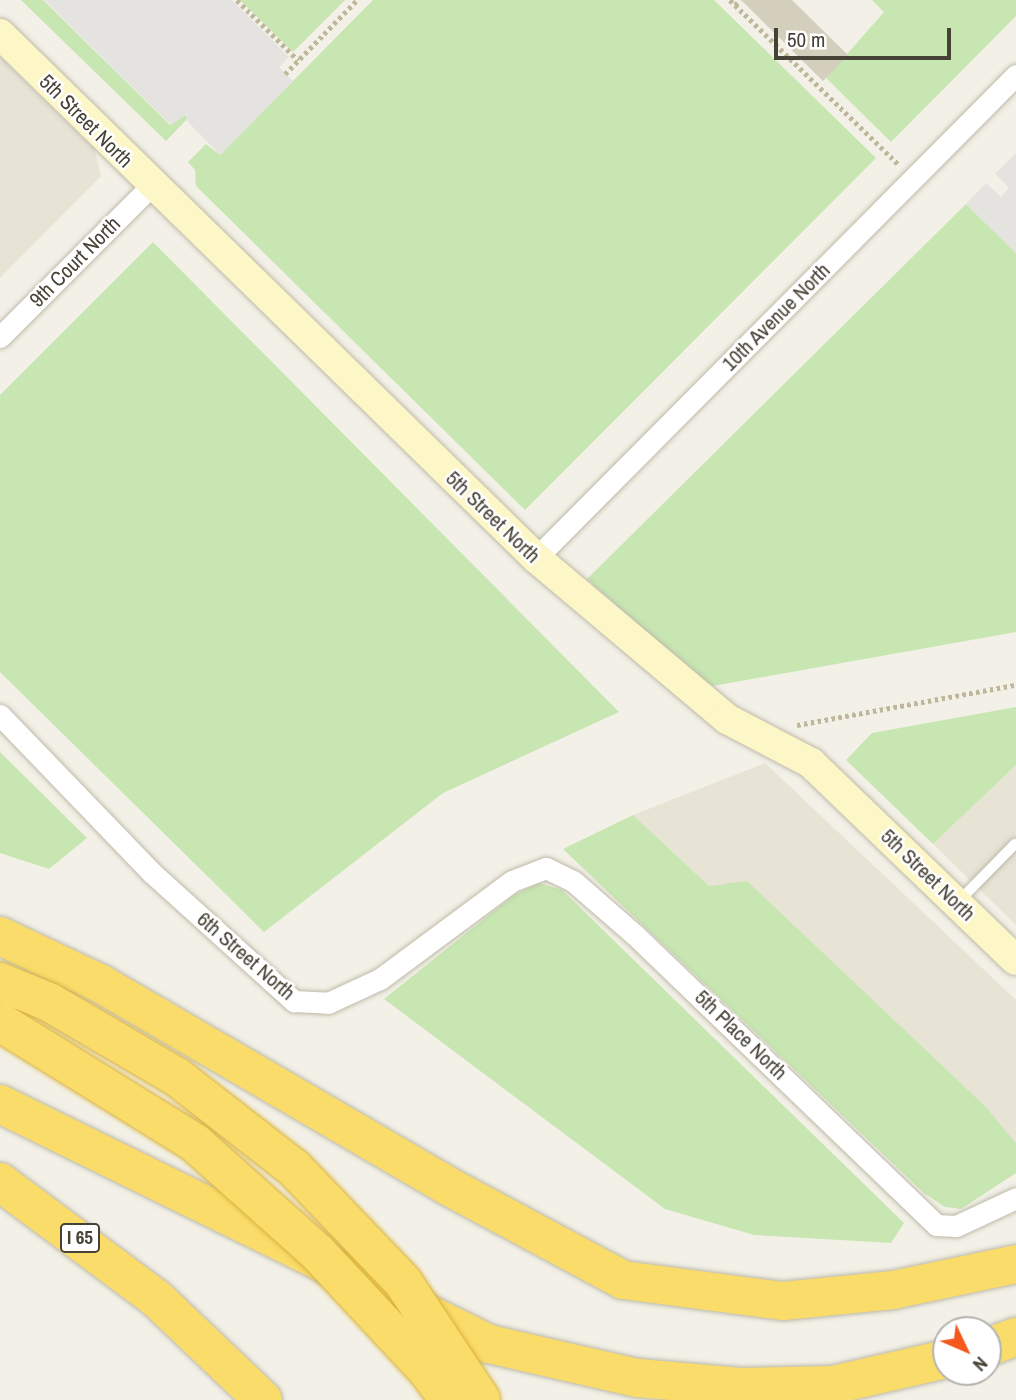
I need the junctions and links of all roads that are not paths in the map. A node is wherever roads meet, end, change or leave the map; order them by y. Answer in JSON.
{"nodes":[{"id":1,"x":0,"y":34,"type":"edge"},
{"id":2,"x":1016,"y":75,"type":"edge"},
{"id":3,"x":150,"y":187,"type":"junction"},
{"id":4,"x":0,"y":337,"type":"edge"},
{"id":5,"x":536,"y":558,"type":"junction"},
{"id":6,"x":0,"y":715,"type":"edge"},
{"id":7,"x":1015,"y":844,"type":"edge"},
{"id":8,"x":531,"y":869,"type":"joint"},
{"id":9,"x":957,"y":903,"type":"junction"},
{"id":10,"x":0,"y":936,"type":"edge"},
{"id":11,"x":1016,"y":960,"type":"edge"},
{"id":12,"x":0,"y":982,"type":"edge"},
{"id":13,"x":0,"y":1022,"type":"edge"},
{"id":14,"x":0,"y":1104,"type":"edge"},
{"id":15,"x":0,"y":1182,"type":"edge"},
{"id":16,"x":1016,"y":1198,"type":"edge"},
{"id":17,"x":1016,"y":1265,"type":"edge"},
{"id":18,"x":932,"y":1362,"type":"edge"},
{"id":19,"x":263,"y":1400,"type":"edge"},
{"id":20,"x":449,"y":1400,"type":"edge"},
{"id":21,"x":481,"y":1400,"type":"edge"}],
"edges":[{"from":1,"to":3,"type":"street","name":"5th Street North"},
{"from":2,"to":5,"type":"street","name":"10th Avenue North"},
{"from":3,"to":4,"type":"street","name":"9th Court North"},
{"from":3,"to":5,"type":"street","name":"5th Street North"},
{"from":5,"to":9,"type":"street","name":"5th Street North"},
{"from":6,"to":8,"type":"street","name":"6th Street North"},
{"from":7,"to":9,"type":"lane"},
{"from":8,"to":16,"type":"street","name":"5th Place North"},
{"from":9,"to":11,"type":"street","name":"5th Street North"},
{"from":10,"to":17,"type":"highway"},
{"from":12,"to":21,"type":"highway","bridge":true},
{"from":13,"to":20,"type":"highway","bridge":true},
{"from":14,"to":18,"type":"highway"},
{"from":15,"to":19,"type":"highway","number":"I 65"}]}
